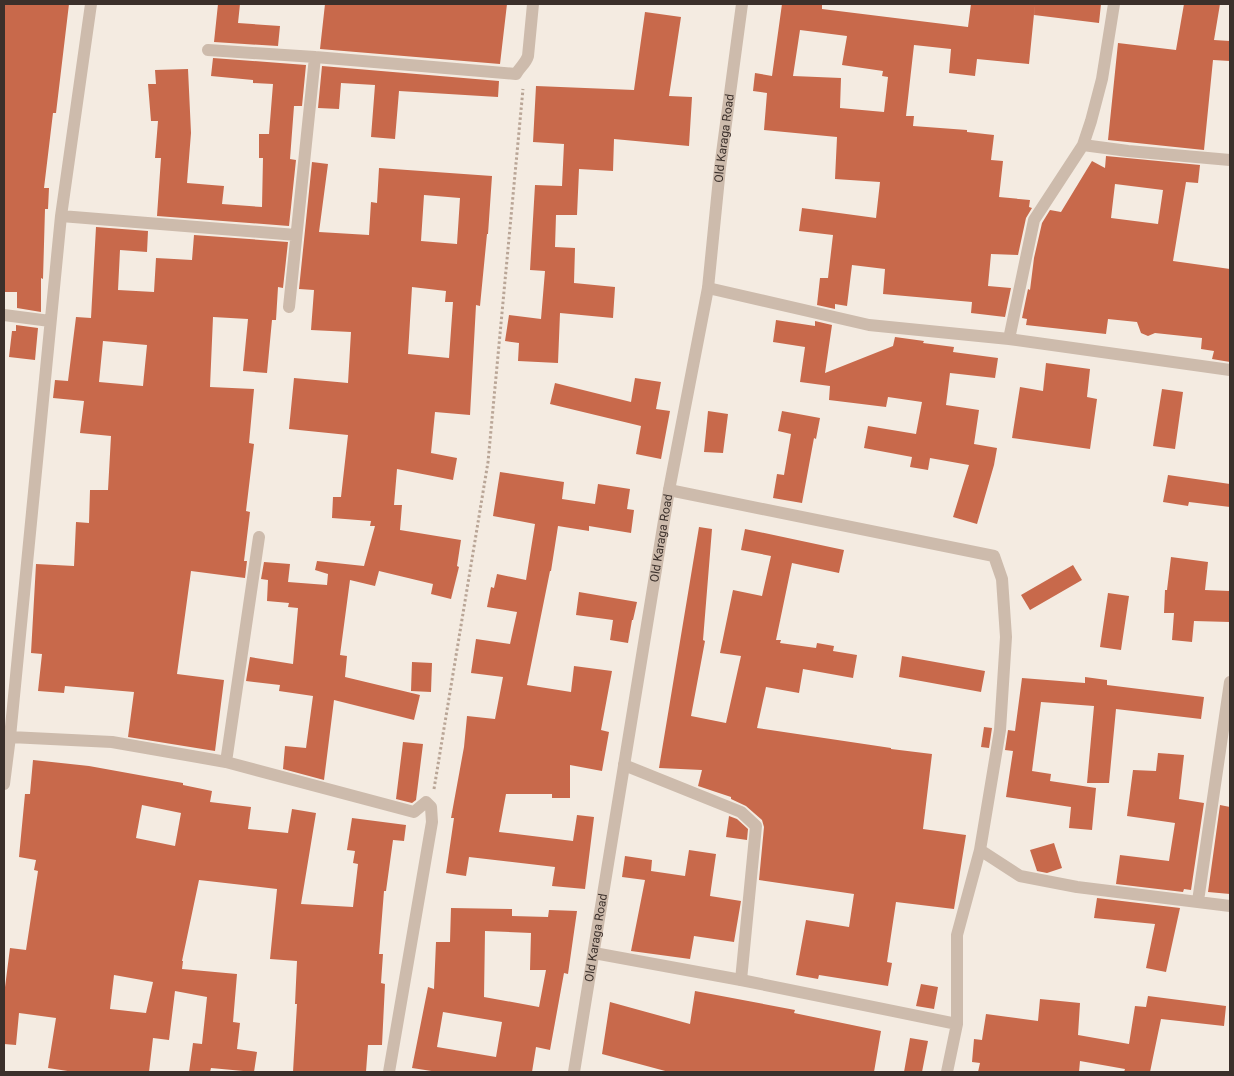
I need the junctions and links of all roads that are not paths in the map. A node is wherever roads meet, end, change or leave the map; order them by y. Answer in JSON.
{"nodes":[{"id":1,"x":91,"y":4,"type":"edge"},
{"id":2,"x":533,"y":4,"type":"edge"},
{"id":3,"x":742,"y":4,"type":"edge"},
{"id":4,"x":1114,"y":4,"type":"edge"},
{"id":5,"x":208,"y":50,"type":"dead end"},
{"id":6,"x":315,"y":57,"type":"junction"},
{"id":7,"x":1083,"y":145,"type":"junction"},
{"id":8,"x":1230,"y":160,"type":"edge"},
{"id":9,"x":61,"y":216,"type":"junction"},
{"id":10,"x":296,"y":235,"type":"junction"},
{"id":11,"x":708,"y":288,"type":"junction"},
{"id":12,"x":289,"y":307,"type":"dead end"},
{"id":13,"x":4,"y":315,"type":"edge"},
{"id":14,"x":50,"y":321,"type":"junction"},
{"id":15,"x":1008,"y":339,"type":"junction"},
{"id":16,"x":1230,"y":370,"type":"edge"},
{"id":17,"x":669,"y":490,"type":"junction"},
{"id":18,"x":258,"y":537,"type":"dead end"},
{"id":19,"x":1230,"y":682,"type":"edge"},
{"id":20,"x":10,"y":737,"type":"junction"},
{"id":21,"x":226,"y":762,"type":"junction"},
{"id":22,"x":624,"y":765,"type":"junction"},
{"id":23,"x":4,"y":784,"type":"edge"},
{"id":24,"x":980,"y":850,"type":"junction"},
{"id":25,"x":1198,"y":902,"type":"junction"},
{"id":26,"x":1230,"y":906,"type":"edge"},
{"id":27,"x":594,"y":953,"type":"junction"},
{"id":28,"x":741,"y":980,"type":"junction"},
{"id":29,"x":957,"y":1024,"type":"junction"},
{"id":30,"x":389,"y":1072,"type":"edge"},
{"id":31,"x":574,"y":1072,"type":"edge"},
{"id":32,"x":948,"y":1072,"type":"edge"}],
"edges":[{"from":1,"to":9,"type":"street"},
{"from":2,"to":6,"type":"street"},
{"from":3,"to":11,"type":"street","name":"Old Karaga Road"},
{"from":4,"to":7,"type":"street"},
{"from":5,"to":6,"type":"street"},
{"from":6,"to":10,"type":"street"},
{"from":7,"to":8,"type":"street"},
{"from":7,"to":15,"type":"street"},
{"from":9,"to":10,"type":"street"},
{"from":9,"to":14,"type":"street"},
{"from":10,"to":12,"type":"street"},
{"from":11,"to":15,"type":"street"},
{"from":11,"to":17,"type":"street","name":"Old Karaga Road"},
{"from":13,"to":14,"type":"street"},
{"from":14,"to":20,"type":"street"},
{"from":15,"to":16,"type":"street"},
{"from":17,"to":22,"type":"street","name":"Old Karaga Road"},
{"from":17,"to":24,"type":"street"},
{"from":18,"to":21,"type":"street"},
{"from":19,"to":25,"type":"street"},
{"from":20,"to":21,"type":"street"},
{"from":20,"to":23,"type":"street"},
{"from":21,"to":30,"type":"street"},
{"from":22,"to":27,"type":"street","name":"Old Karaga Road"},
{"from":22,"to":28,"type":"street"},
{"from":24,"to":25,"type":"street"},
{"from":24,"to":29,"type":"street"},
{"from":25,"to":26,"type":"street"},
{"from":27,"to":28,"type":"street"},
{"from":27,"to":31,"type":"street","name":"Old Karaga Road"},
{"from":28,"to":29,"type":"street"},
{"from":29,"to":32,"type":"street"}]}
